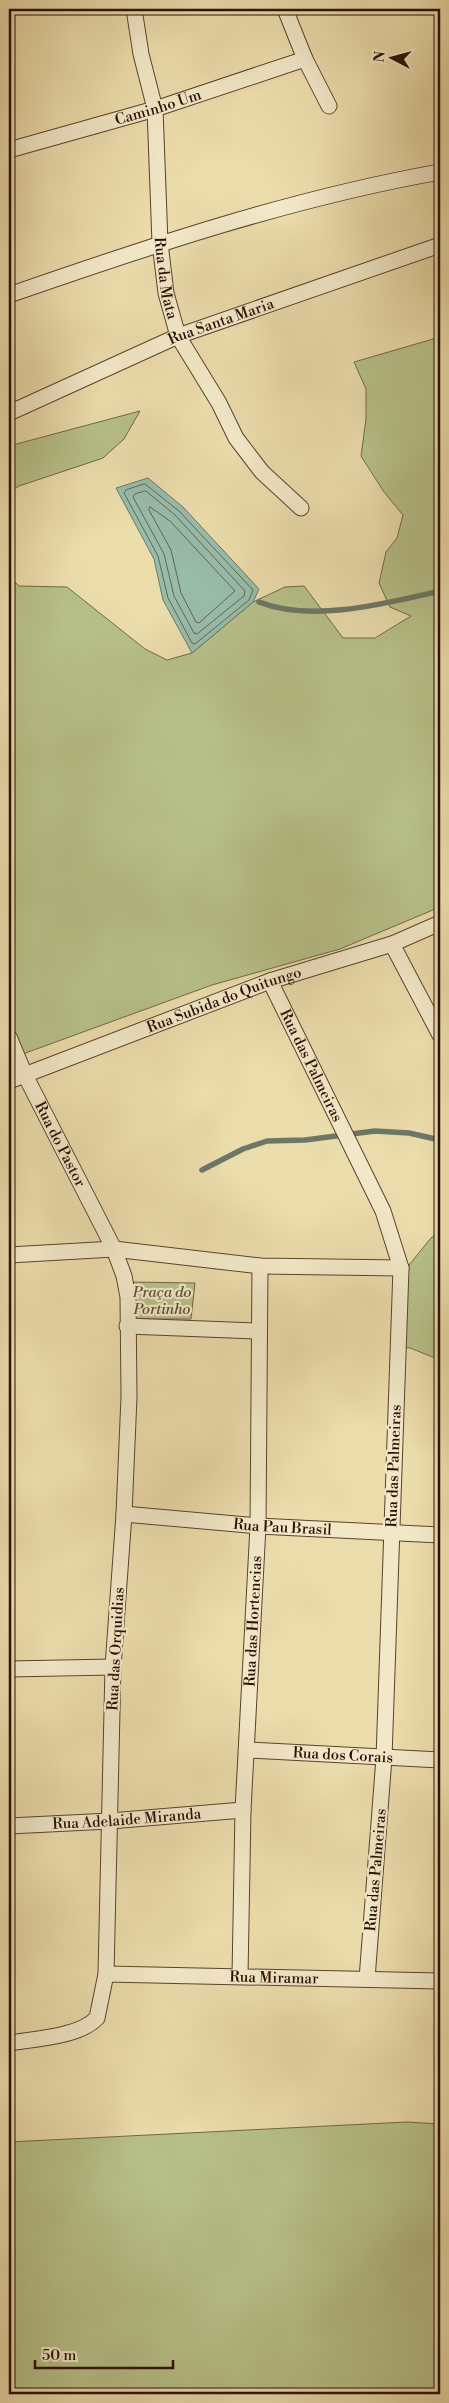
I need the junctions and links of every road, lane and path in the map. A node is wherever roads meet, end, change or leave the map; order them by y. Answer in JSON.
{"nodes":[{"id":1,"x":134,"y":9,"type":"edge"},
{"id":2,"x":285,"y":9,"type":"edge"},
{"id":3,"x":305,"y":59,"type":"junction"},
{"id":4,"x":329,"y":106,"type":"dead end"},
{"id":5,"x":155,"y":109,"type":"junction"},
{"id":6,"x":9,"y":150,"type":"edge"},
{"id":7,"x":440,"y":172,"type":"edge"},
{"id":8,"x":160,"y":243,"type":"junction"},
{"id":9,"x":440,"y":245,"type":"edge"},
{"id":10,"x":9,"y":295,"type":"edge"},
{"id":11,"x":178,"y":336,"type":"junction"},
{"id":12,"x":9,"y":413,"type":"edge"},
{"id":13,"x":301,"y":508,"type":"dead end"},
{"id":14,"x":440,"y":923,"type":"edge"},
{"id":15,"x":392,"y":944,"type":"junction"},
{"id":16,"x":270,"y":981,"type":"junction"},
{"id":17,"x":440,"y":1035,"type":"edge"},
{"id":18,"x":9,"y":1036,"type":"edge"},
{"id":19,"x":25,"y":1075,"type":"junction"},
{"id":20,"x":9,"y":1081,"type":"edge"},
{"id":21,"x":114,"y":1249,"type":"junction"},
{"id":22,"x":9,"y":1255,"type":"edge"},
{"id":23,"x":260,"y":1266,"type":"junction"},
{"id":24,"x":401,"y":1268,"type":"junction"},
{"id":25,"x":127,"y":1326,"type":"junction"},
{"id":26,"x":259,"y":1331,"type":"junction"},
{"id":27,"x":124,"y":1514,"type":"junction"},
{"id":28,"x":258,"y":1526,"type":"junction"},
{"id":29,"x":391,"y":1534,"type":"junction"},
{"id":30,"x":440,"y":1535,"type":"edge"},
{"id":31,"x":113,"y":1667,"type":"junction"},
{"id":32,"x":9,"y":1669,"type":"edge"},
{"id":33,"x":247,"y":1750,"type":"junction"},
{"id":34,"x":384,"y":1758,"type":"junction"},
{"id":35,"x":440,"y":1760,"type":"edge"},
{"id":36,"x":243,"y":1810,"type":"junction"},
{"id":37,"x":110,"y":1821,"type":"junction"},
{"id":38,"x":9,"y":1826,"type":"edge"},
{"id":39,"x":106,"y":1974,"type":"junction"},
{"id":40,"x":240,"y":1976,"type":"junction"},
{"id":41,"x":367,"y":1979,"type":"junction"},
{"id":42,"x":440,"y":1981,"type":"edge"},
{"id":43,"x":9,"y":2043,"type":"edge"}],
"edges":[{"from":1,"to":5,"type":"street","name":"Rua da Mata"},
{"from":2,"to":3,"type":"street"},
{"from":3,"to":4,"type":"street"},
{"from":3,"to":5,"type":"street","name":"Caminho Um"},
{"from":5,"to":6,"type":"street","name":"Caminho Um"},
{"from":5,"to":8,"type":"street","name":"Rua da Mata"},
{"from":7,"to":8,"type":"street"},
{"from":8,"to":10,"type":"street"},
{"from":8,"to":11,"type":"street","name":"Rua da Mata"},
{"from":9,"to":11,"type":"street","name":"Rua Santa Maria"},
{"from":11,"to":12,"type":"street","name":"Rua Santa Maria"},
{"from":11,"to":13,"type":"street","name":"Rua da Mata"},
{"from":14,"to":15,"type":"street","name":"Rua Subida do Quitungo"},
{"from":15,"to":16,"type":"street","name":"Rua Subida do Quitungo"},
{"from":15,"to":17,"type":"street"},
{"from":16,"to":19,"type":"street","name":"Rua Subida do Quitungo"},
{"from":16,"to":24,"type":"street","name":"Rua das Palmeiras"},
{"from":18,"to":19,"type":"street","name":"Rua do Pastor"},
{"from":19,"to":20,"type":"street","name":"Rua Subida do Quitungo"},
{"from":19,"to":21,"type":"street","name":"Rua do Pastor"},
{"from":21,"to":22,"type":"street"},
{"from":21,"to":23,"type":"street"},
{"from":21,"to":25,"type":"street","name":"Rua das Orquidias"},
{"from":23,"to":24,"type":"street"},
{"from":23,"to":26,"type":"street","name":"Rua das Hortencias"},
{"from":24,"to":29,"type":"street","name":"Rua das Palmeiras"},
{"from":25,"to":26,"type":"street"},
{"from":25,"to":27,"type":"street","name":"Rua das Orquidias"},
{"from":26,"to":28,"type":"street","name":"Rua das Hortencias"},
{"from":27,"to":28,"type":"street","name":"Rua Pau Brasil"},
{"from":27,"to":31,"type":"street","name":"Rua das Orquidias"},
{"from":28,"to":29,"type":"street","name":"Rua Pau Brasil"},
{"from":28,"to":33,"type":"street","name":"Rua das Hortencias"},
{"from":29,"to":30,"type":"street","name":"Rua Pau Brasil"},
{"from":29,"to":34,"type":"street","name":"Rua das Palmeiras"},
{"from":31,"to":32,"type":"street"},
{"from":31,"to":37,"type":"street","name":"Rua das Orquidias"},
{"from":33,"to":34,"type":"street","name":"Rua dos Corais"},
{"from":33,"to":36,"type":"street","name":"Rua das Hortencias"},
{"from":34,"to":35,"type":"street","name":"Rua dos Corais"},
{"from":34,"to":41,"type":"street","name":"Rua das Palmeiras"},
{"from":36,"to":37,"type":"street","name":"Rua Adelaide Miranda"},
{"from":36,"to":40,"type":"street","name":"Rua das Hortencias"},
{"from":37,"to":38,"type":"street","name":"Rua Adelaide Miranda"},
{"from":37,"to":39,"type":"street","name":"Rua das Orquidias"},
{"from":39,"to":40,"type":"street","name":"Rua Miramar"},
{"from":39,"to":43,"type":"street","name":"Rua das Orquidias"},
{"from":40,"to":41,"type":"street","name":"Rua Miramar"},
{"from":41,"to":42,"type":"street","name":"Rua Miramar"}]}
